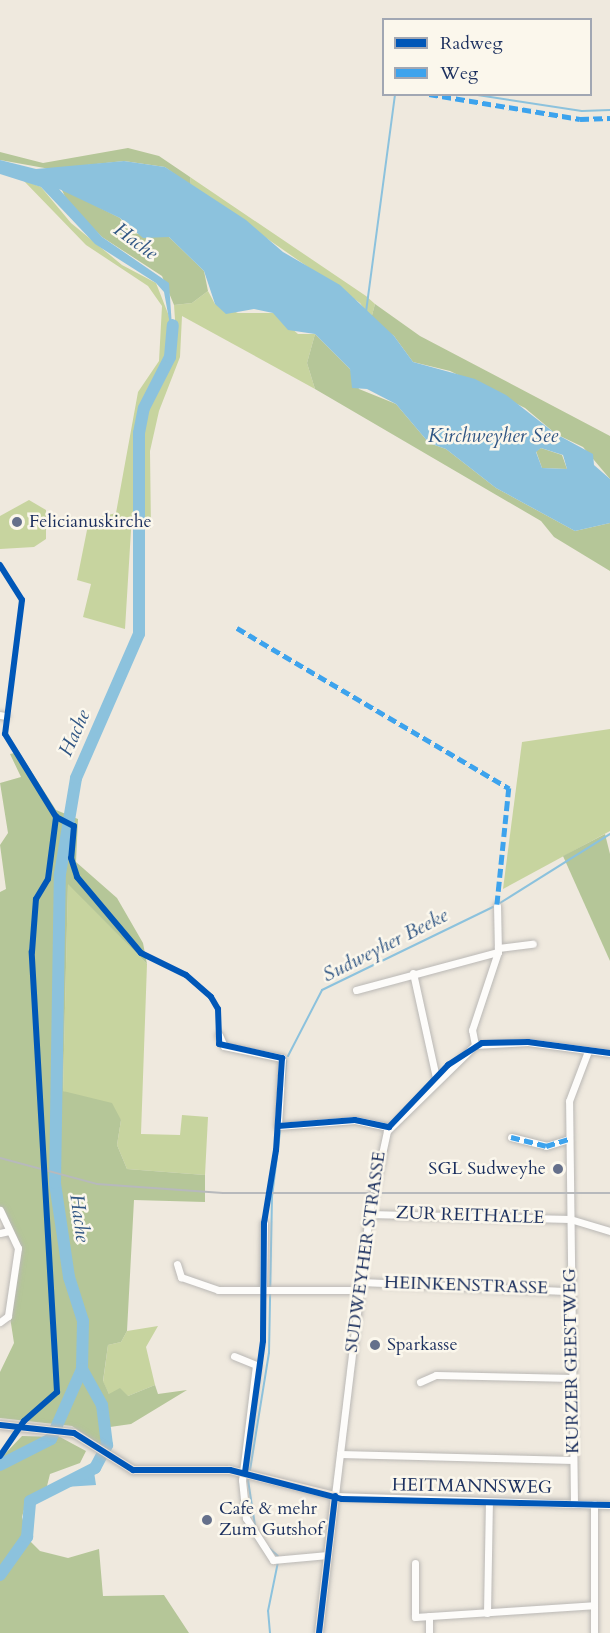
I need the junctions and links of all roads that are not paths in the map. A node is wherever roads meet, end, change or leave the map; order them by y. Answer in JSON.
{"nodes":[{"id":1,"x":497,"y":906,"type":"dead end"},
{"id":2,"x":533,"y":944,"type":"dead end"},
{"id":3,"x":498,"y":950,"type":"junction"},
{"id":4,"x":413,"y":973,"type":"junction"},
{"id":5,"x":356,"y":990,"type":"dead end"},
{"id":6,"x":219,"y":1035,"type":"dead end"},
{"id":7,"x":475,"y":1045,"type":"junction"},
{"id":8,"x":588,"y":1051,"type":"junction"},
{"id":9,"x":610,"y":1053,"type":"edge"},
{"id":10,"x":436,"y":1078,"type":"junction"},
{"id":11,"x":389,"y":1127,"type":"junction"},
{"id":12,"x":511,"y":1137,"type":"dead end"},
{"id":13,"x":569,"y":1140,"type":"junction"},
{"id":14,"x":0,"y":1210,"type":"edge"},
{"id":15,"x":369,"y":1214,"type":"junction"},
{"id":16,"x":570,"y":1219,"type":"junction"},
{"id":17,"x":264,"y":1223,"type":"dead end"},
{"id":18,"x":9,"y":1231,"type":"junction"},
{"id":19,"x":610,"y":1231,"type":"edge"},
{"id":20,"x":0,"y":1233,"type":"edge"},
{"id":21,"x":177,"y":1264,"type":"dead end"},
{"id":22,"x":361,"y":1282,"type":"junction"},
{"id":23,"x":263,"y":1288,"type":"junction"},
{"id":24,"x":360,"y":1290,"type":"junction"},
{"id":25,"x":571,"y":1291,"type":"junction"},
{"id":26,"x":0,"y":1322,"type":"edge"},
{"id":27,"x":234,"y":1356,"type":"dead end"},
{"id":28,"x":573,"y":1378,"type":"junction"},
{"id":29,"x":420,"y":1382,"type":"dead end"},
{"id":30,"x":0,"y":1425,"type":"edge"},
{"id":31,"x":340,"y":1454,"type":"junction"},
{"id":32,"x":573,"y":1460,"type":"junction"},
{"id":33,"x":244,"y":1473,"type":"junction"},
{"id":34,"x":335,"y":1497,"type":"junction"},
{"id":35,"x":489,"y":1502,"type":"junction"},
{"id":36,"x":574,"y":1504,"type":"junction"},
{"id":37,"x":594,"y":1504,"type":"junction"},
{"id":38,"x":610,"y":1505,"type":"edge"},
{"id":39,"x":328,"y":1555,"type":"junction"},
{"id":40,"x":415,"y":1563,"type":"dead end"},
{"id":41,"x":594,"y":1605,"type":"junction"},
{"id":42,"x":488,"y":1613,"type":"junction"},
{"id":43,"x":429,"y":1616,"type":"junction"},
{"id":44,"x":319,"y":1633,"type":"edge"},
{"id":45,"x":429,"y":1633,"type":"edge"},
{"id":46,"x":594,"y":1633,"type":"edge"}],
"edges":[{"from":1,"to":3,"type":"street"},
{"from":2,"to":3,"type":"street"},
{"from":3,"to":4,"type":"street"},
{"from":3,"to":7,"type":"street"},
{"from":4,"to":5,"type":"street"},
{"from":4,"to":10,"type":"street"},
{"from":6,"to":11,"type":"street"},
{"from":7,"to":8,"type":"street"},
{"from":7,"to":10,"type":"street","name":"SUDWEYHER STRASSE"},
{"from":8,"to":9,"type":"street"},
{"from":8,"to":13,"type":"street","name":"KURZER GEESTWEG"},
{"from":10,"to":11,"type":"street","name":"SUDWEYHER STRASSE"},
{"from":11,"to":15,"type":"street","name":"SUDWEYHER STRASSE"},
{"from":12,"to":13,"type":"street"},
{"from":13,"to":16,"type":"street","name":"KURZER GEESTWEG"},
{"from":14,"to":18,"type":"street"},
{"from":15,"to":16,"type":"street","name":"ZUR REITHALLE"},
{"from":15,"to":22,"type":"street","name":"SUDWEYHER STRASSE"},
{"from":16,"to":19,"type":"street","name":"ZUR REITHALLE"},
{"from":16,"to":25,"type":"street","name":"KURZER GEESTWEG"},
{"from":17,"to":23,"type":"street"},
{"from":18,"to":20,"type":"street"},
{"from":18,"to":26,"type":"street"},
{"from":21,"to":23,"type":"street"},
{"from":22,"to":24,"type":"street","name":"SUDWEYHER STRASSE"},
{"from":22,"to":25,"type":"street","name":"HEINKENSTRASSE"},
{"from":23,"to":24,"type":"street"},
{"from":24,"to":31,"type":"street","name":"SUDWEYHER STRASSE"},
{"from":25,"to":28,"type":"street","name":"KURZER GEESTWEG"},
{"from":27,"to":33,"type":"street"},
{"from":28,"to":29,"type":"street"},
{"from":28,"to":32,"type":"street","name":"KURZER GEESTWEG"},
{"from":30,"to":33,"type":"main road"},
{"from":31,"to":32,"type":"street"},
{"from":31,"to":34,"type":"street","name":"SUDWEYHER STRASSE"},
{"from":32,"to":36,"type":"street","name":"KURZER GEESTWEG"},
{"from":33,"to":34,"type":"main road"},
{"from":33,"to":39,"type":"street"},
{"from":34,"to":35,"type":"street","name":"HEITMANNSWEG"},
{"from":34,"to":39,"type":"main road","name":"SUDWEYHER STRASSE"},
{"from":35,"to":36,"type":"street","name":"HEITMANNSWEG"},
{"from":35,"to":42,"type":"street"},
{"from":36,"to":37,"type":"street","name":"HEITMANNSWEG"},
{"from":37,"to":38,"type":"street","name":"HEITMANNSWEG"},
{"from":37,"to":41,"type":"street"},
{"from":39,"to":44,"type":"main road","name":"SUDWEYHER STRASSE"},
{"from":40,"to":43,"type":"street"},
{"from":41,"to":42,"type":"street"},
{"from":41,"to":46,"type":"street"},
{"from":42,"to":43,"type":"street"},
{"from":43,"to":45,"type":"street"}]}
